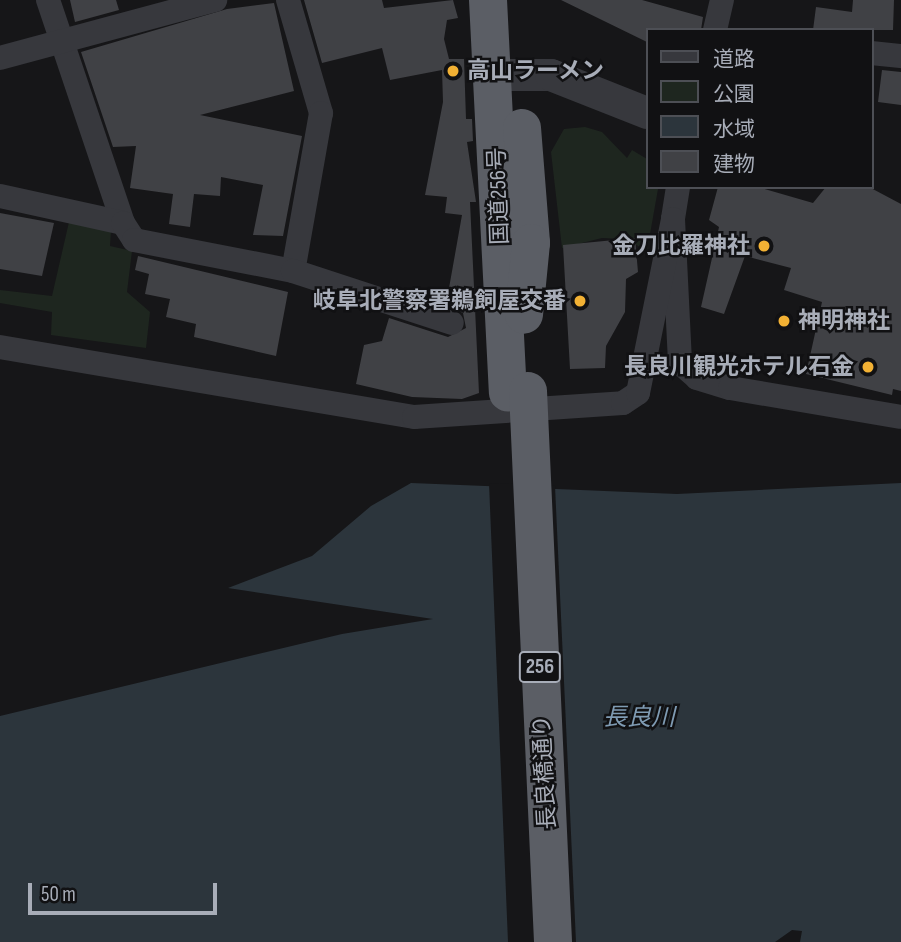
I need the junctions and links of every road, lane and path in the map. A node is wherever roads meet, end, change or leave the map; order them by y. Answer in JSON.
{"nodes":[{"id":1,"x":48,"y":0,"type":"edge"},
{"id":2,"x":215,"y":0,"type":"edge"},
{"id":3,"x":288,"y":0,"type":"edge"},
{"id":4,"x":488,"y":0,"type":"edge"},
{"id":5,"x":512,"y":0,"type":"edge"},
{"id":6,"x":722,"y":0,"type":"edge"},
{"id":7,"x":715,"y":28,"type":"edge"},
{"id":8,"x":63,"y":43,"type":"junction"},
{"id":9,"x":873,"y":53,"type":"edge"},
{"id":10,"x":901,"y":56,"type":"edge"},
{"id":11,"x":0,"y":58,"type":"edge"},
{"id":12,"x":505,"y":73,"type":"junction"},
{"id":13,"x":646,"y":113,"type":"edge"},
{"id":14,"x":678,"y":189,"type":"edge"},
{"id":15,"x":0,"y":196,"type":"edge"},
{"id":16,"x":673,"y":219,"type":"junction"},
{"id":17,"x":123,"y":223,"type":"junction"},
{"id":18,"x":293,"y":271,"type":"junction"},
{"id":19,"x":452,"y":323,"type":"dead end"},
{"id":20,"x":0,"y":346,"type":"edge"},
{"id":21,"x":532,"y":396,"type":"junction"},
{"id":22,"x":901,"y":417,"type":"edge"},
{"id":23,"x":532,"y":942,"type":"edge"},
{"id":24,"x":553,"y":942,"type":"edge"}],
"edges":[{"from":1,"to":8,"type":"street"},
{"from":2,"to":8,"type":"street"},
{"from":3,"to":18,"type":"street"},
{"from":4,"to":12,"type":"highway","name":"国道256号","number":"256"},
{"from":5,"to":12,"type":"highway","name":"国道256号","number":"256"},
{"from":6,"to":7,"type":"street"},
{"from":8,"to":11,"type":"street"},
{"from":8,"to":17,"type":"street"},
{"from":9,"to":10,"type":"street"},
{"from":12,"to":13,"type":"street"},
{"from":12,"to":21,"type":"highway","name":"国道256号","number":"256"},
{"from":14,"to":16,"type":"street"},
{"from":15,"to":17,"type":"street"},
{"from":16,"to":21,"type":"street"},
{"from":16,"to":22,"type":"street"},
{"from":17,"to":18,"type":"street"},
{"from":18,"to":19,"type":"street"},
{"from":20,"to":21,"type":"street"},
{"from":21,"to":23,"type":"highway","name":"長良橋通り","number":"256"},
{"from":21,"to":24,"type":"highway","name":"長良橋通り","number":"256","bridge":true}]}
